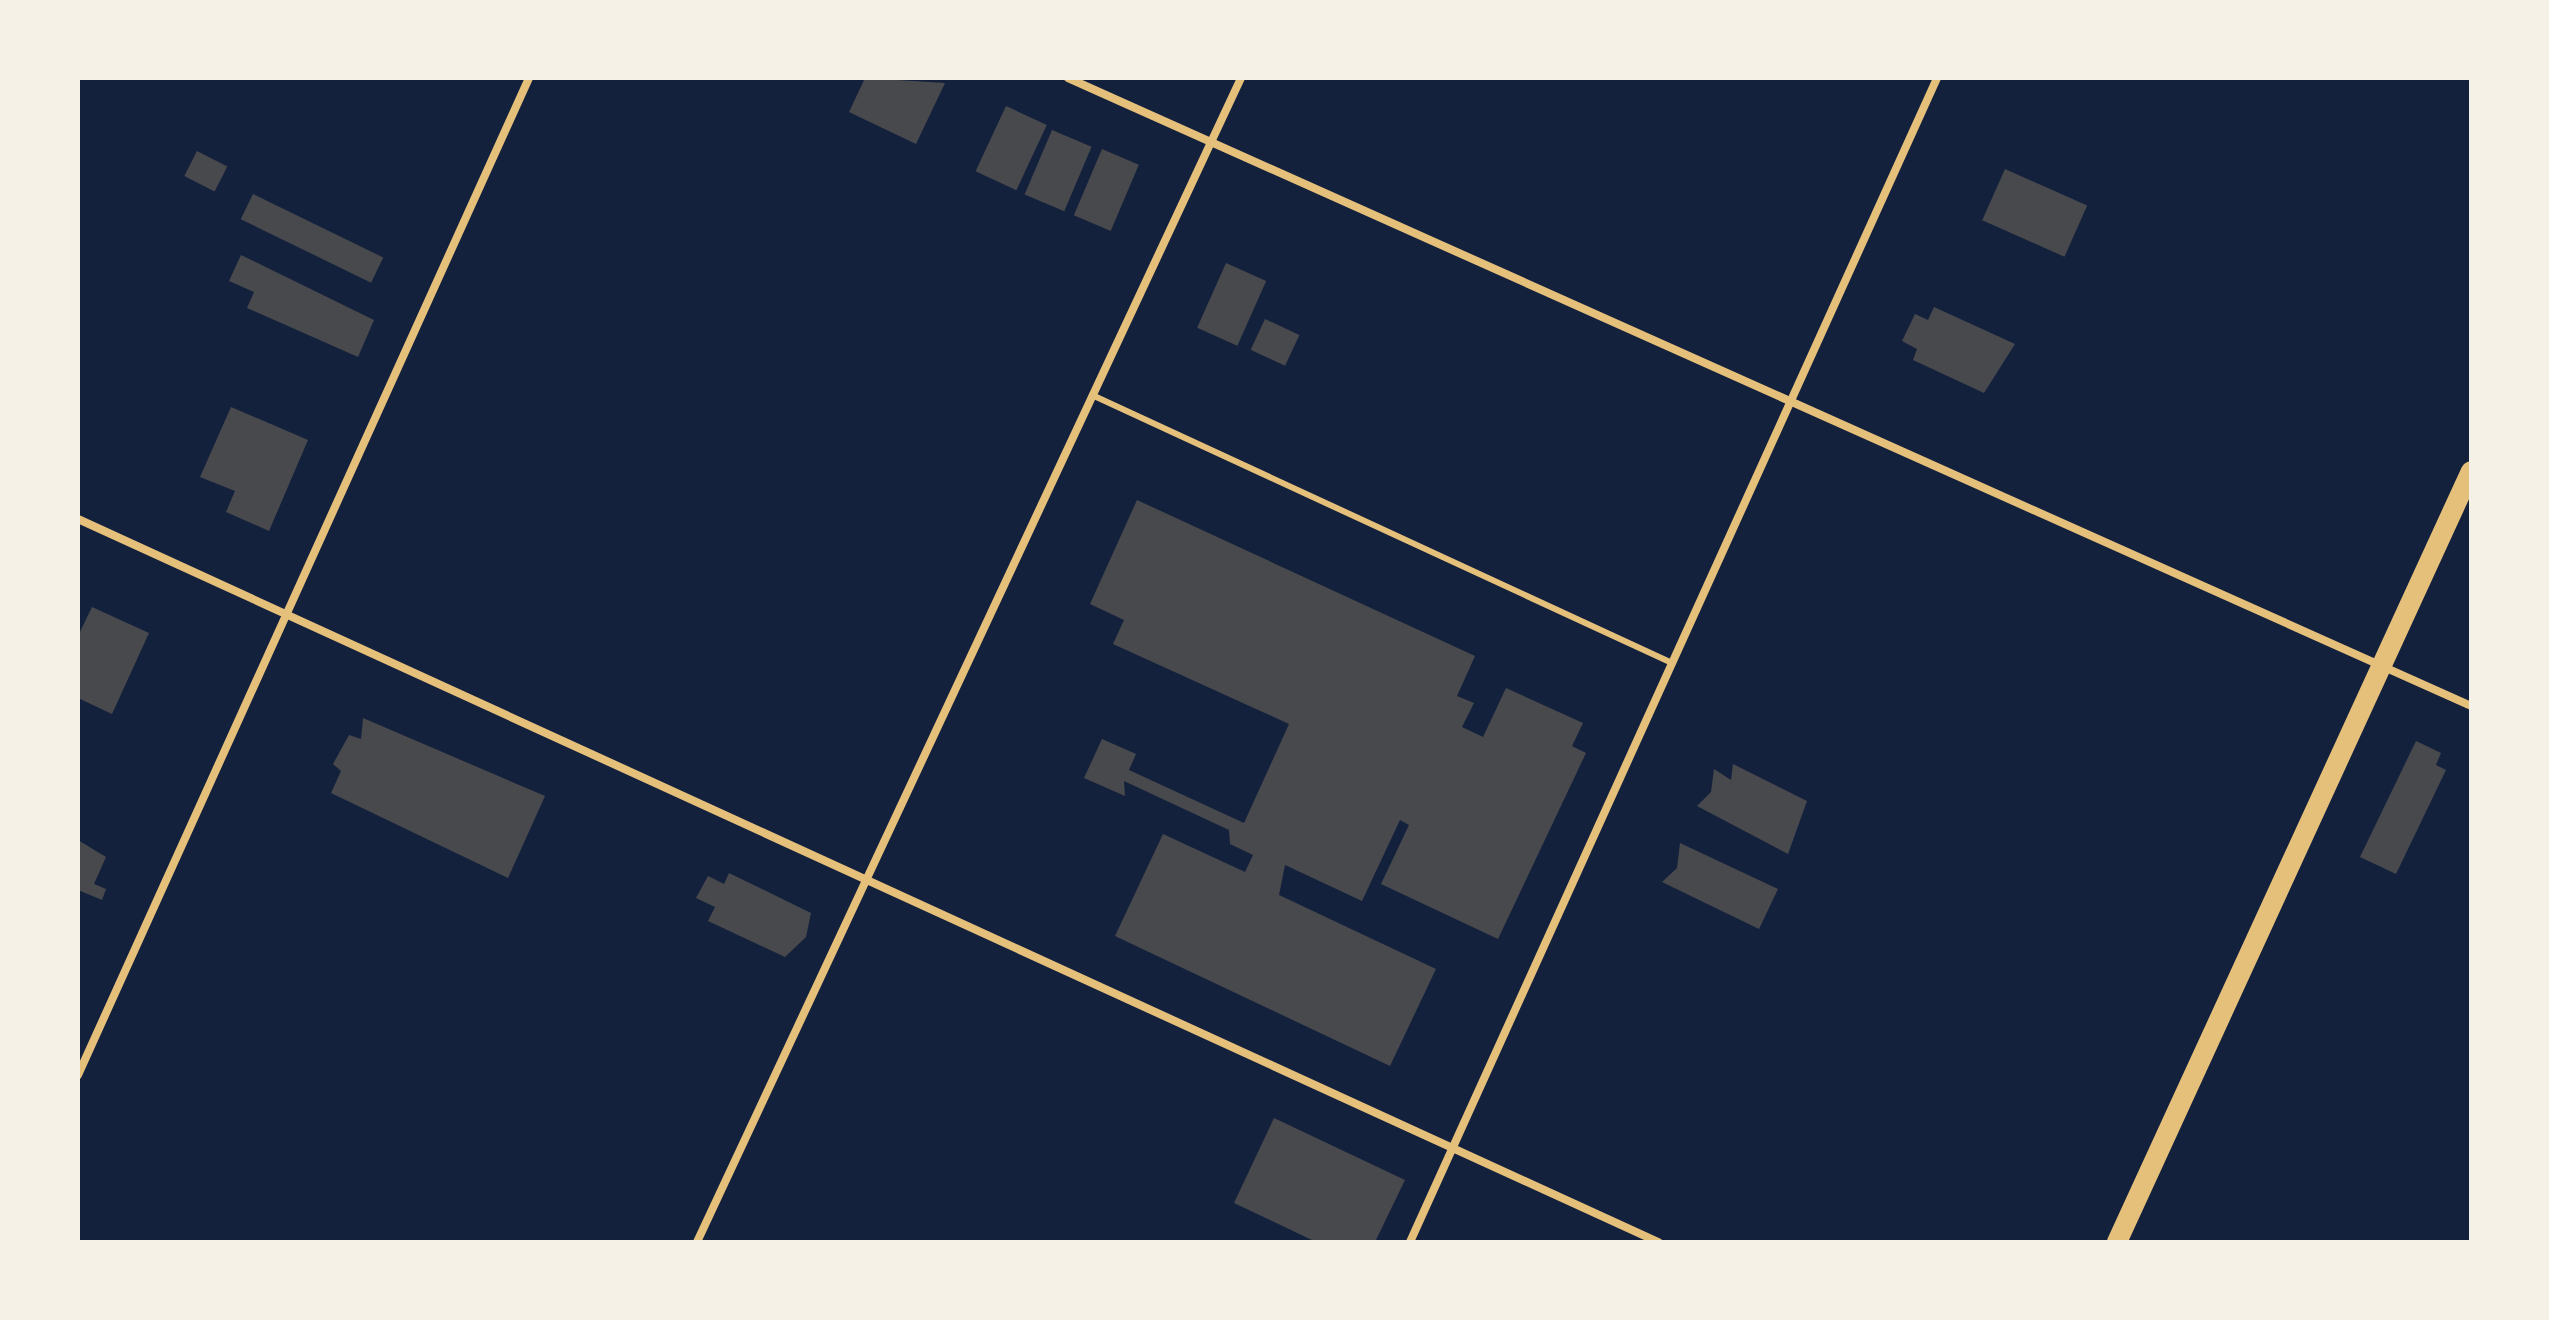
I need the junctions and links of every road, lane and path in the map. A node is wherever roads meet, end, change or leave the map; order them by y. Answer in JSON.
{"nodes":[{"id":1,"x":529,"y":78,"type":"edge"},
{"id":2,"x":1068,"y":78,"type":"edge"},
{"id":3,"x":1241,"y":78,"type":"edge"},
{"id":4,"x":1937,"y":78,"type":"edge"},
{"id":5,"x":1211,"y":142,"type":"junction"},
{"id":6,"x":1092,"y":395,"type":"junction"},
{"id":7,"x":1792,"y":399,"type":"junction"},
{"id":8,"x":2471,"y":471,"type":"edge"},
{"id":9,"x":78,"y":519,"type":"edge"},
{"id":10,"x":287,"y":613,"type":"junction"},
{"id":11,"x":1672,"y":663,"type":"junction"},
{"id":12,"x":2383,"y":666,"type":"junction"},
{"id":13,"x":2471,"y":706,"type":"edge"},
{"id":14,"x":864,"y":878,"type":"junction"},
{"id":15,"x":78,"y":1075,"type":"edge"},
{"id":16,"x":1453,"y":1147,"type":"junction"},
{"id":17,"x":697,"y":1242,"type":"edge"},
{"id":18,"x":1410,"y":1242,"type":"edge"},
{"id":19,"x":1658,"y":1242,"type":"edge"},
{"id":20,"x":2117,"y":1242,"type":"edge"}],
"edges":[{"from":1,"to":10,"type":"street"},
{"from":2,"to":5,"type":"street"},
{"from":3,"to":5,"type":"street"},
{"from":4,"to":7,"type":"street"},
{"from":5,"to":6,"type":"street"},
{"from":5,"to":7,"type":"street"},
{"from":6,"to":11,"type":"lane"},
{"from":6,"to":14,"type":"street"},
{"from":7,"to":11,"type":"street"},
{"from":7,"to":12,"type":"street"},
{"from":8,"to":12,"type":"main road"},
{"from":9,"to":10,"type":"street"},
{"from":10,"to":14,"type":"street"},
{"from":10,"to":15,"type":"street"},
{"from":11,"to":16,"type":"street"},
{"from":12,"to":13,"type":"street"},
{"from":12,"to":20,"type":"main road"},
{"from":14,"to":16,"type":"street"},
{"from":14,"to":17,"type":"street"},
{"from":16,"to":18,"type":"street"},
{"from":16,"to":19,"type":"street"}]}
